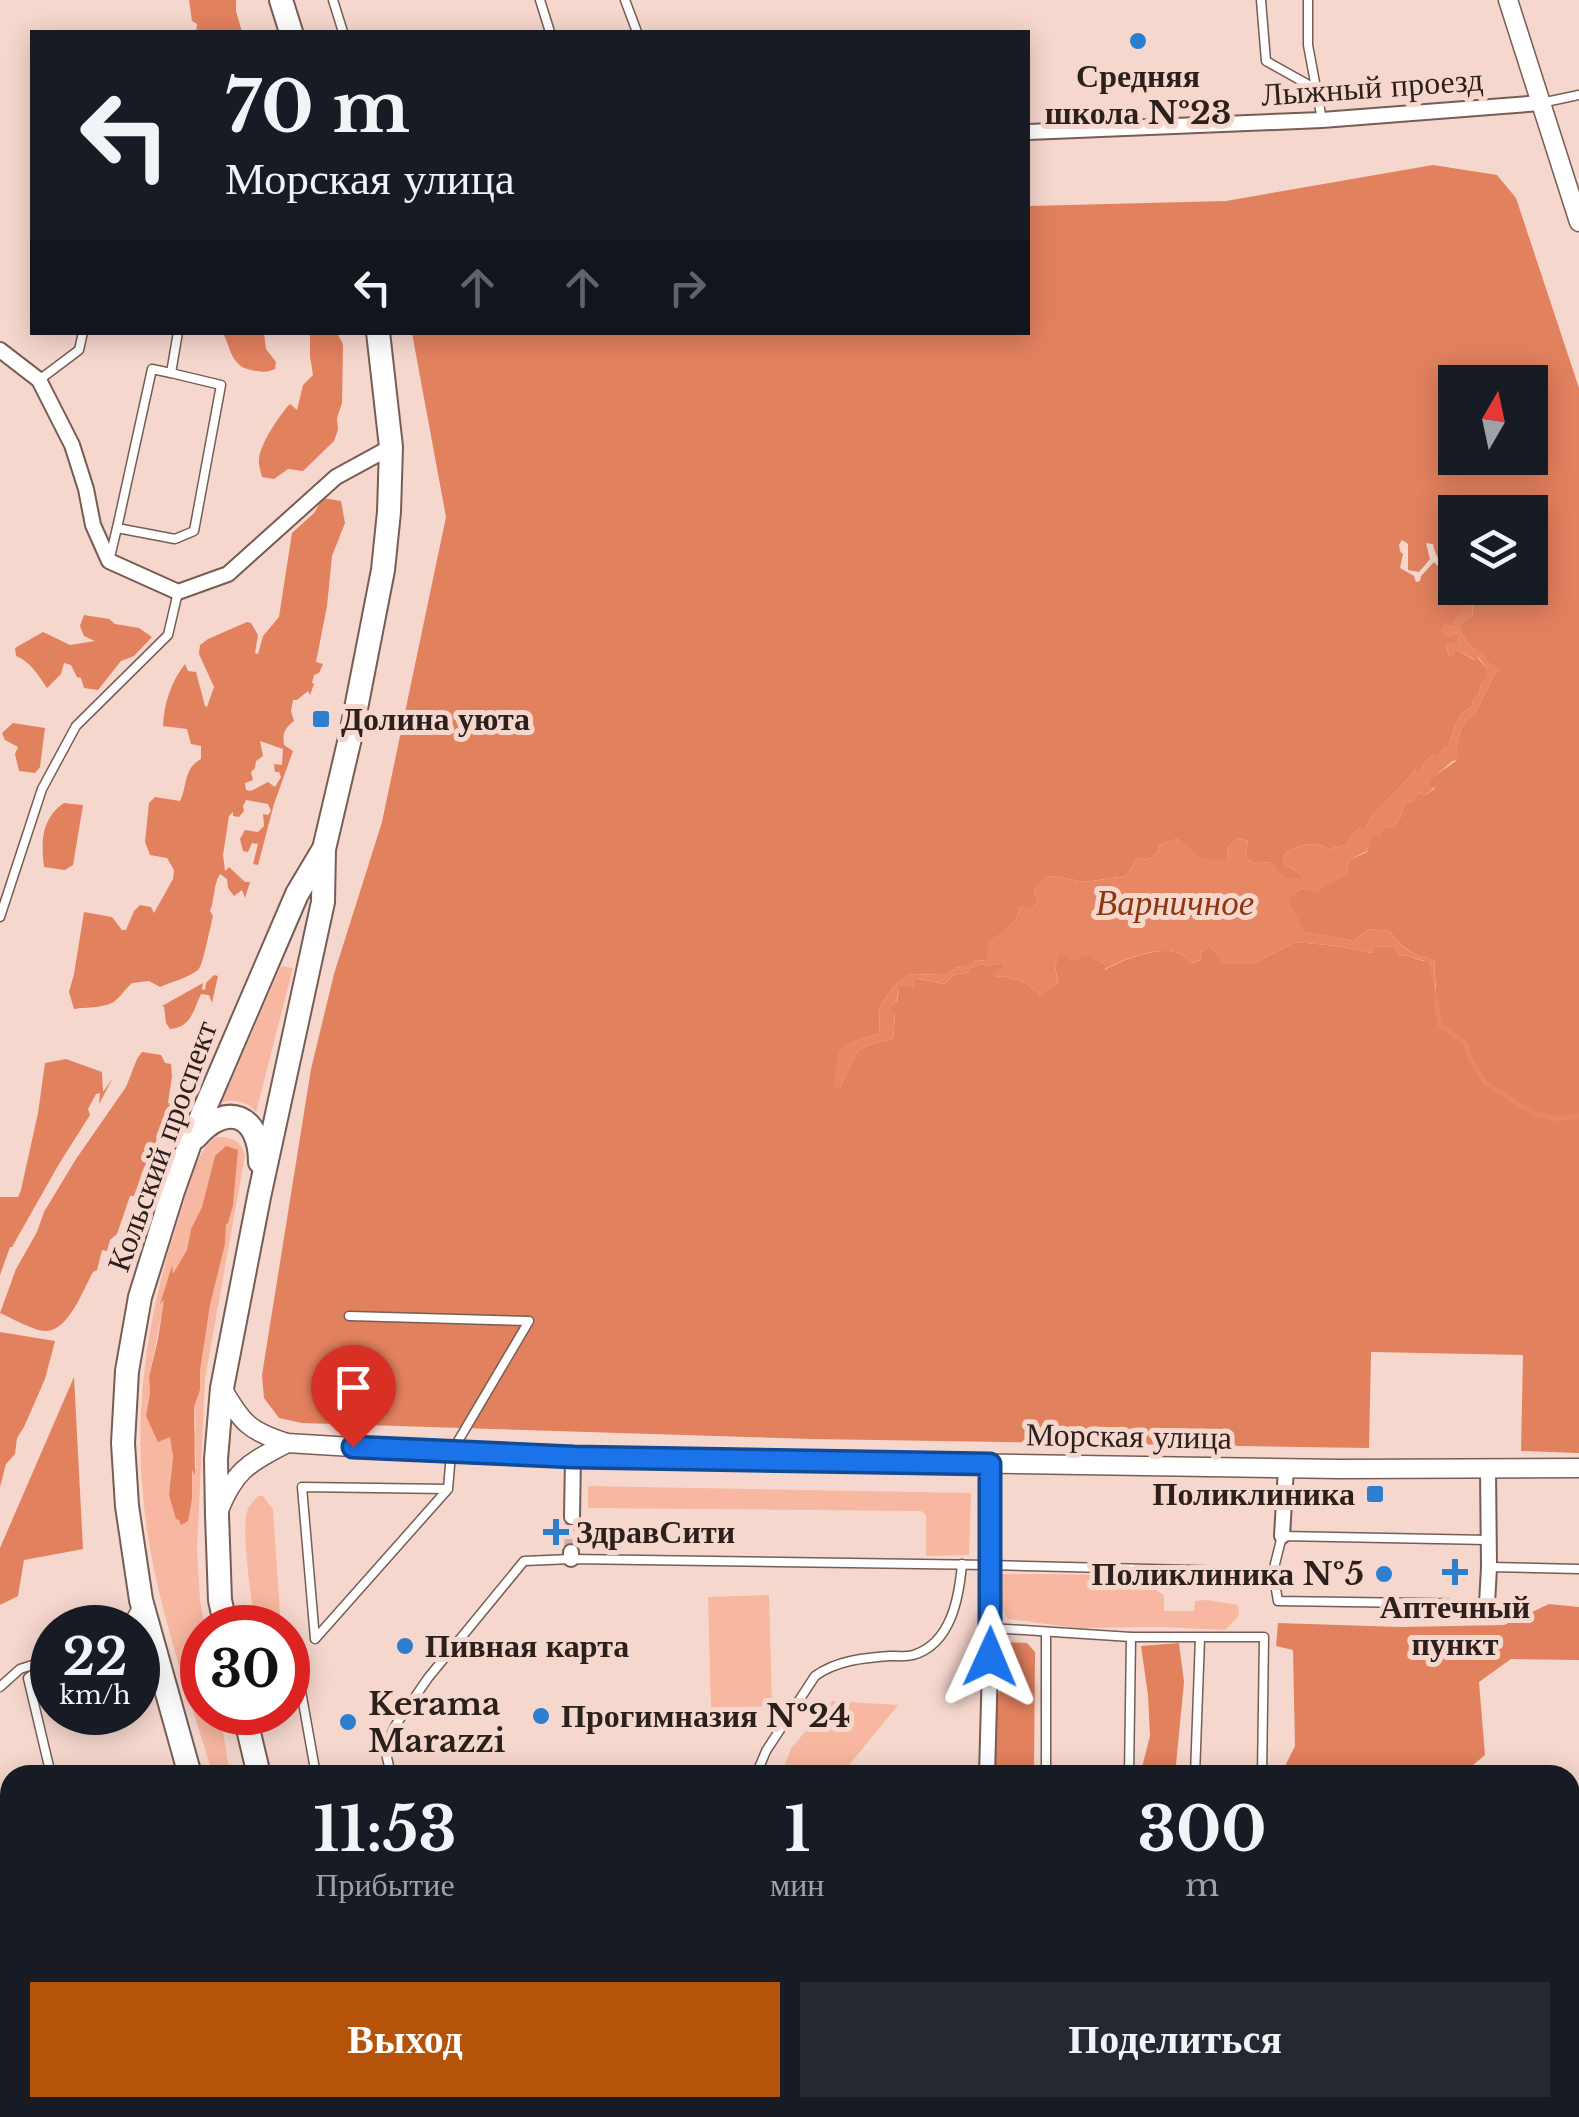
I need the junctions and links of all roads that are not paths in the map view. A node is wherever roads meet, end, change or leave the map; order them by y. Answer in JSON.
{"nodes":[{"id":1,"x":281,"y":0,"type":"edge"},
{"id":2,"x":333,"y":0,"type":"edge"},
{"id":3,"x":540,"y":0,"type":"edge"},
{"id":4,"x":625,"y":0,"type":"edge"},
{"id":5,"x":1261,"y":0,"type":"edge"},
{"id":6,"x":1308,"y":0,"type":"edge"},
{"id":7,"x":1508,"y":0,"type":"edge"},
{"id":8,"x":290,"y":30,"type":"edge"},
{"id":9,"x":343,"y":30,"type":"edge"},
{"id":10,"x":549,"y":30,"type":"edge"},
{"id":11,"x":637,"y":30,"type":"edge"},
{"id":12,"x":1316,"y":89,"type":"junction"},
{"id":13,"x":1579,"y":95,"type":"edge"},
{"id":14,"x":1541,"y":102,"type":"junction"},
{"id":15,"x":1322,"y":120,"type":"junction"},
{"id":16,"x":1030,"y":132,"type":"edge"},
{"id":17,"x":1579,"y":222,"type":"edge"},
{"id":18,"x":82,"y":335,"type":"edge"},
{"id":19,"x":177,"y":335,"type":"edge"},
{"id":20,"x":378,"y":335,"type":"edge"},
{"id":21,"x":0,"y":350,"type":"edge"},
{"id":22,"x":171,"y":373,"type":"junction"},
{"id":23,"x":39,"y":380,"type":"junction"},
{"id":24,"x":391,"y":447,"type":"junction"},
{"id":25,"x":117,"y":528,"type":"junction"},
{"id":26,"x":109,"y":561,"type":"junction"},
{"id":27,"x":178,"y":592,"type":"junction"},
{"id":28,"x":324,"y":849,"type":"junction"},
{"id":29,"x":0,"y":918,"type":"edge"},
{"id":30,"x":190,"y":1143,"type":"junction"},
{"id":31,"x":259,"y":1198,"type":"junction"},
{"id":32,"x":349,"y":1316,"type":"dead end"},
{"id":33,"x":222,"y":1388,"type":"junction"},
{"id":34,"x":287,"y":1443,"type":"junction"},
{"id":35,"x":451,"y":1453,"type":"junction"},
{"id":36,"x":574,"y":1457,"type":"junction"},
{"id":37,"x":990,"y":1464,"type":"junction"},
{"id":38,"x":1286,"y":1468,"type":"junction"},
{"id":39,"x":1579,"y":1468,"type":"edge"},
{"id":40,"x":1488,"y":1469,"type":"junction"},
{"id":41,"x":448,"y":1490,"type":"junction"},
{"id":42,"x":217,"y":1515,"type":"junction"},
{"id":43,"x":572,"y":1517,"type":"tunnel mouth"},
{"id":44,"x":1282,"y":1536,"type":"junction"},
{"id":45,"x":1489,"y":1540,"type":"junction"},
{"id":46,"x":962,"y":1564,"type":"junction"},
{"id":47,"x":990,"y":1565,"type":"junction"},
{"id":48,"x":1490,"y":1566,"type":"junction"},
{"id":49,"x":1579,"y":1569,"type":"edge"},
{"id":50,"x":1273,"y":1572,"type":"junction"},
{"id":51,"x":140,"y":1600,"type":"junction"},
{"id":52,"x":1487,"y":1604,"type":"joint"},
{"id":53,"x":137,"y":1605,"type":"edge"},
{"id":54,"x":221,"y":1605,"type":"edge"},
{"id":55,"x":990,"y":1628,"type":"junction"},
{"id":56,"x":1046,"y":1632,"type":"junction"},
{"id":57,"x":1131,"y":1637,"type":"junction"},
{"id":58,"x":1200,"y":1638,"type":"junction"},
{"id":59,"x":30,"y":1666,"type":"edge"},
{"id":60,"x":0,"y":1687,"type":"edge"},
{"id":61,"x":41,"y":1735,"type":"edge"},
{"id":62,"x":249,"y":1735,"type":"edge"},
{"id":63,"x":308,"y":1735,"type":"edge"},
{"id":64,"x":48,"y":1765,"type":"edge"},
{"id":65,"x":187,"y":1765,"type":"edge"},
{"id":66,"x":256,"y":1765,"type":"edge"},
{"id":67,"x":314,"y":1765,"type":"edge"},
{"id":68,"x":389,"y":1765,"type":"edge"},
{"id":69,"x":760,"y":1765,"type":"edge"},
{"id":70,"x":988,"y":1765,"type":"edge"},
{"id":71,"x":1046,"y":1765,"type":"edge"},
{"id":72,"x":1129,"y":1765,"type":"edge"},
{"id":73,"x":1195,"y":1765,"type":"edge"},
{"id":74,"x":1262,"y":1765,"type":"edge"}],
"edges":[{"from":1,"to":8,"type":"main road"},
{"from":2,"to":9,"type":"lane"},
{"from":3,"to":10,"type":"lane"},
{"from":4,"to":11,"type":"lane"},
{"from":5,"to":12,"type":"lane"},
{"from":6,"to":12,"type":"lane"},
{"from":7,"to":14,"type":"street"},
{"from":12,"to":15,"type":"lane"},
{"from":13,"to":14,"type":"lane"},
{"from":14,"to":15,"type":"street","name":"Лыжный проезд"},
{"from":14,"to":17,"type":"street"},
{"from":15,"to":16,"type":"street","name":"Лыжный проезд"},
{"from":18,"to":23,"type":"lane"},
{"from":19,"to":22,"type":"lane"},
{"from":20,"to":24,"type":"main road","name":"Кольский проспект"},
{"from":21,"to":23,"type":"street"},
{"from":22,"to":25,"type":"lane"},
{"from":22,"to":25,"type":"lane"},
{"from":23,"to":26,"type":"street"},
{"from":24,"to":27,"type":"street"},
{"from":24,"to":28,"type":"main road","name":"Кольский проспект"},
{"from":25,"to":26,"type":"lane"},
{"from":26,"to":27,"type":"street"},
{"from":27,"to":29,"type":"lane"},
{"from":28,"to":30,"type":"main road","name":"Кольский проспект"},
{"from":28,"to":31,"type":"main road","name":"Кольский проспект"},
{"from":30,"to":31,"type":"main road"},
{"from":30,"to":51,"type":"main road","name":"Кольский проспект"},
{"from":31,"to":33,"type":"main road","name":"Кольский проспект"},
{"from":32,"to":35,"type":"lane"},
{"from":33,"to":34,"type":"street","name":"Морская улица"},
{"from":33,"to":42,"type":"main road","name":"Кольский проспект"},
{"from":34,"to":35,"type":"street","name":"Морская улица"},
{"from":34,"to":42,"type":"street"},
{"from":35,"to":36,"type":"street","name":"Морская улица"},
{"from":35,"to":41,"type":"lane"},
{"from":36,"to":37,"type":"street","name":"Морская улица"},
{"from":36,"to":43,"type":"street"},
{"from":37,"to":38,"type":"street","name":"Морская улица"},
{"from":37,"to":47,"type":"street"},
{"from":38,"to":40,"type":"street","name":"Морская улица"},
{"from":38,"to":44,"type":"street"},
{"from":39,"to":40,"type":"street","name":"Морская улица"},
{"from":40,"to":45,"type":"street"},
{"from":41,"to":41,"type":"lane"},
{"from":42,"to":54,"type":"main road","name":"Кольский проспект"},
{"from":44,"to":45,"type":"lane"},
{"from":44,"to":50,"type":"lane"},
{"from":45,"to":48,"type":"street"},
{"from":46,"to":47,"type":"lane"},
{"from":46,"to":68,"type":"lane"},
{"from":46,"to":69,"type":"lane"},
{"from":47,"to":50,"type":"lane"},
{"from":47,"to":55,"type":"street"},
{"from":48,"to":49,"type":"lane"},
{"from":48,"to":52,"type":"street"},
{"from":50,"to":52,"type":"lane"},
{"from":51,"to":53,"type":"lane"},
{"from":51,"to":65,"type":"main road","name":"Кольский проспект"},
{"from":55,"to":56,"type":"lane"},
{"from":55,"to":70,"type":"street"},
{"from":56,"to":57,"type":"lane"},
{"from":56,"to":71,"type":"lane"},
{"from":57,"to":58,"type":"lane"},
{"from":57,"to":72,"type":"lane"},
{"from":58,"to":73,"type":"lane"},
{"from":58,"to":74,"type":"lane"},
{"from":59,"to":60,"type":"lane"},
{"from":61,"to":64,"type":"lane"},
{"from":62,"to":66,"type":"main road"},
{"from":63,"to":67,"type":"lane"}]}
